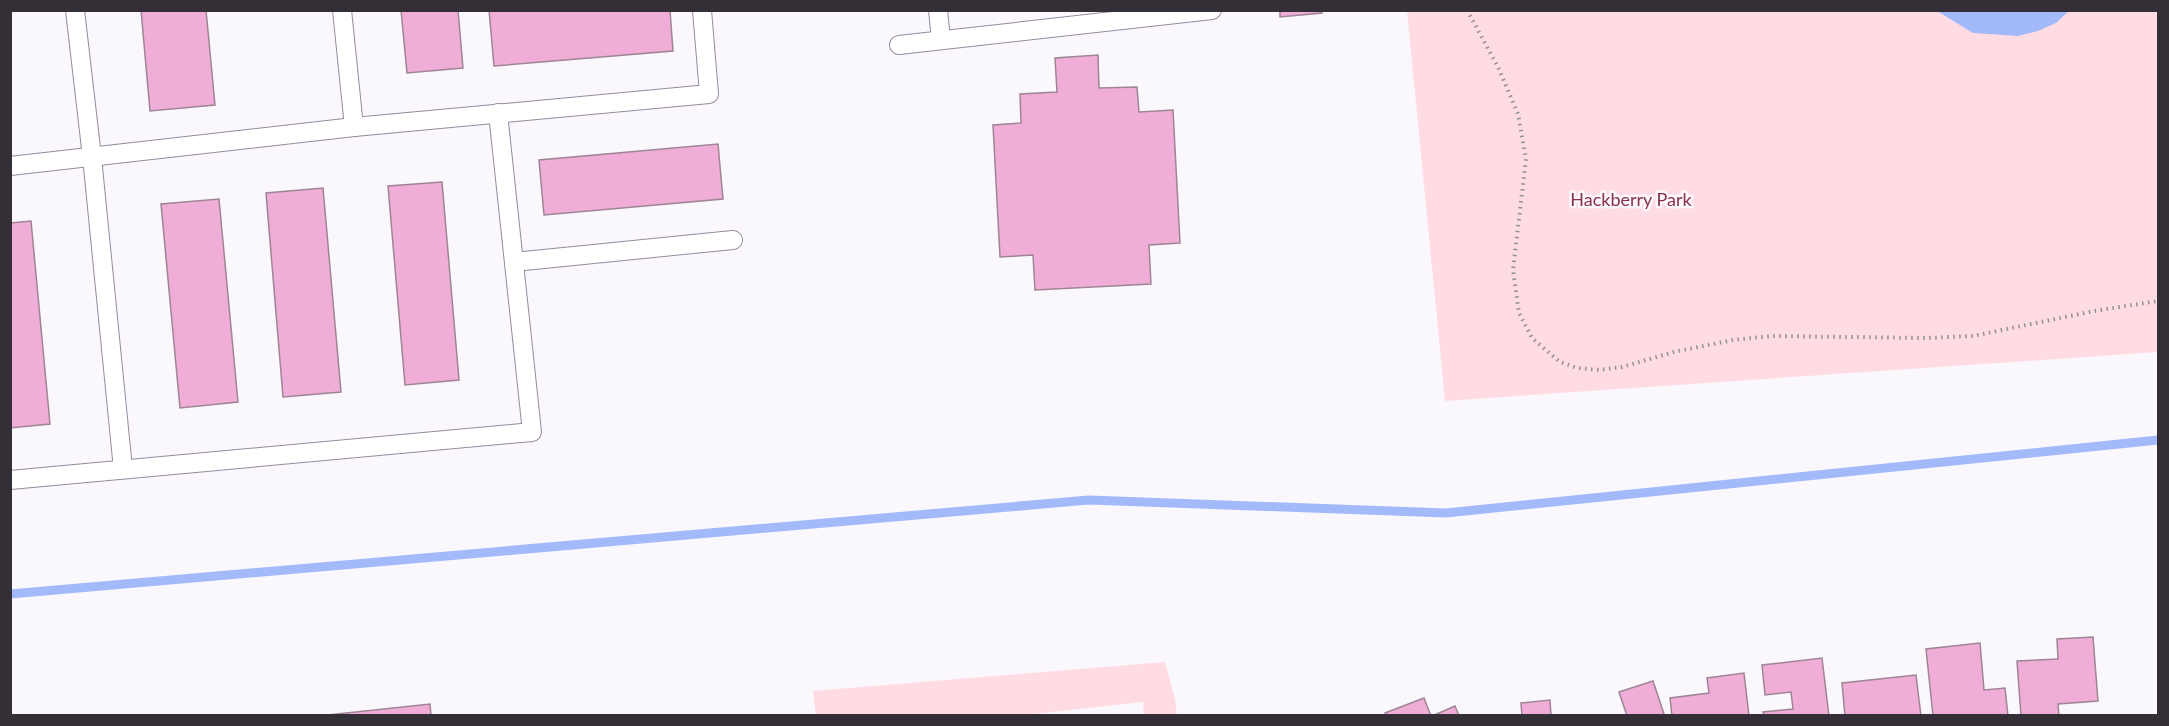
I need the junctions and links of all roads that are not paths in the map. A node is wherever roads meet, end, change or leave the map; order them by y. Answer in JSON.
{"nodes":[{"id":1,"x":75,"y":10,"type":"edge"},
{"id":2,"x":342,"y":10,"type":"edge"},
{"id":3,"x":702,"y":10,"type":"edge"},
{"id":4,"x":938,"y":10,"type":"edge"},
{"id":5,"x":1212,"y":10,"type":"edge"},
{"id":6,"x":941,"y":40,"type":"junction"},
{"id":7,"x":899,"y":45,"type":"dead end"},
{"id":8,"x":498,"y":113,"type":"junction"},
{"id":9,"x":354,"y":127,"type":"junction"},
{"id":10,"x":92,"y":157,"type":"junction"},
{"id":11,"x":10,"y":166,"type":"edge"},
{"id":12,"x":733,"y":240,"type":"dead end"},
{"id":13,"x":514,"y":262,"type":"junction"},
{"id":14,"x":123,"y":469,"type":"junction"},
{"id":15,"x":10,"y":480,"type":"edge"}],
"edges":[{"from":1,"to":10,"type":"lane"},
{"from":2,"to":9,"type":"lane"},
{"from":3,"to":8,"type":"lane"},
{"from":4,"to":6,"type":"lane"},
{"from":5,"to":6,"type":"lane"},
{"from":6,"to":7,"type":"lane"},
{"from":8,"to":9,"type":"lane"},
{"from":8,"to":13,"type":"lane"},
{"from":9,"to":10,"type":"lane"},
{"from":10,"to":11,"type":"lane"},
{"from":10,"to":14,"type":"lane"},
{"from":12,"to":13,"type":"lane"},
{"from":13,"to":14,"type":"lane"},
{"from":14,"to":15,"type":"lane"}]}
